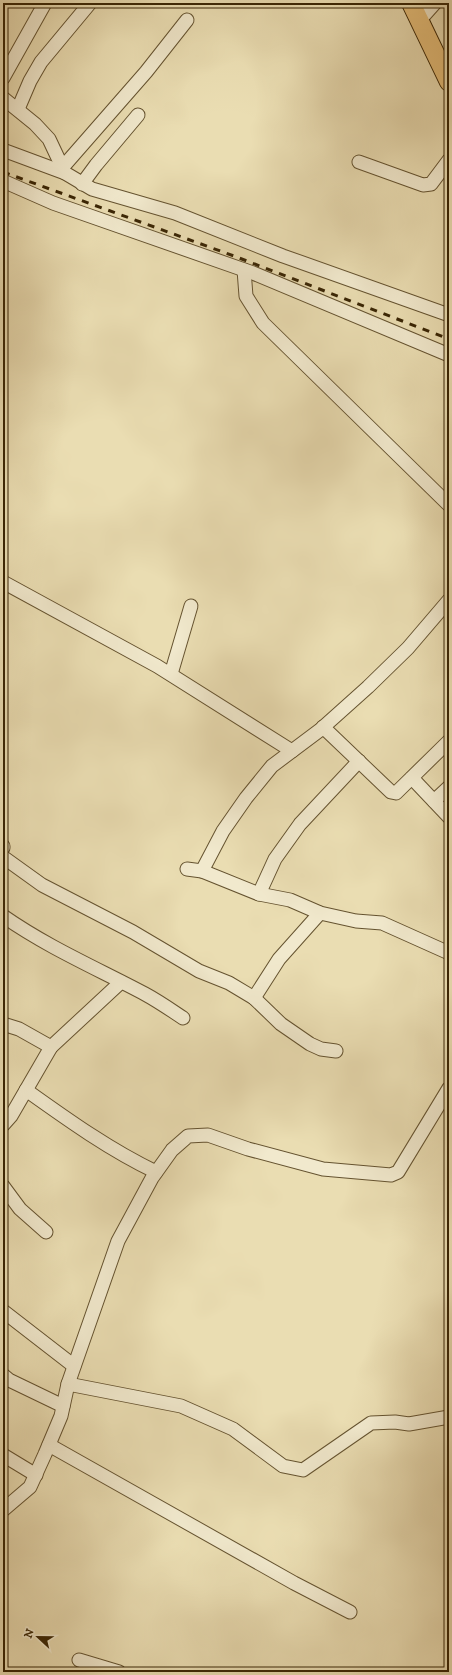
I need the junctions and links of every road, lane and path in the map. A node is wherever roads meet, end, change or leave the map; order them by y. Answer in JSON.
{"nodes":[{"id":1,"x":45,"y":3,"type":"edge"},
{"id":2,"x":90,"y":3,"type":"edge"},
{"id":3,"x":411,"y":3,"type":"edge"},
{"id":4,"x":435,"y":3,"type":"edge"},
{"id":5,"x":187,"y":20,"type":"dead end"},
{"id":6,"x":420,"y":21,"type":"junction"},
{"id":7,"x":3,"y":78,"type":"edge"},
{"id":8,"x":449,"y":82,"type":"edge"},
{"id":9,"x":3,"y":98,"type":"edge"},
{"id":10,"x":18,"y":109,"type":"junction"},
{"id":11,"x":138,"y":115,"type":"dead end"},
{"id":12,"x":3,"y":150,"type":"edge"},
{"id":13,"x":449,"y":160,"type":"edge"},
{"id":14,"x":359,"y":162,"type":"dead end"},
{"id":15,"x":64,"y":171,"type":"junction"},
{"id":16,"x":3,"y":181,"type":"edge"},
{"id":17,"x":82,"y":184,"type":"junction"},
{"id":18,"x":244,"y":270,"type":"junction"},
{"id":19,"x":449,"y":315,"type":"edge"},
{"id":20,"x":449,"y":355,"type":"edge"},
{"id":21,"x":449,"y":505,"type":"edge"},
{"id":22,"x":3,"y":582,"type":"edge"},
{"id":23,"x":449,"y":600,"type":"edge"},
{"id":24,"x":191,"y":606,"type":"dead end"},
{"id":25,"x":170,"y":674,"type":"junction"},
{"id":26,"x":323,"y":727,"type":"junction"},
{"id":27,"x":449,"y":741,"type":"edge"},
{"id":28,"x":292,"y":751,"type":"junction"},
{"id":29,"x":359,"y":761,"type":"junction"},
{"id":30,"x":412,"y":778,"type":"junction"},
{"id":31,"x":449,"y":787,"type":"edge"},
{"id":32,"x":434,"y":801,"type":"junction"},
{"id":33,"x":449,"y":817,"type":"edge"},
{"id":34,"x":3,"y":857,"type":"edge"},
{"id":35,"x":187,"y":869,"type":"dead end"},
{"id":36,"x":202,"y":871,"type":"junction"},
{"id":37,"x":259,"y":894,"type":"junction"},
{"id":38,"x":320,"y":913,"type":"junction"},
{"id":39,"x":3,"y":916,"type":"edge"},
{"id":40,"x":449,"y":953,"type":"edge"},
{"id":41,"x":121,"y":982,"type":"junction"},
{"id":42,"x":254,"y":998,"type":"junction"},
{"id":43,"x":184,"y":1018,"type":"dead end"},
{"id":44,"x":3,"y":1024,"type":"edge"},
{"id":45,"x":51,"y":1047,"type":"junction"},
{"id":46,"x":336,"y":1051,"type":"dead end"},
{"id":47,"x":449,"y":1088,"type":"edge"},
{"id":48,"x":26,"y":1090,"type":"junction"},
{"id":49,"x":3,"y":1125,"type":"edge"},
{"id":50,"x":156,"y":1172,"type":"junction"},
{"id":51,"x":3,"y":1186,"type":"edge"},
{"id":52,"x":46,"y":1232,"type":"dead end"},
{"id":53,"x":3,"y":1311,"type":"edge"},
{"id":54,"x":74,"y":1366,"type":"junction"},
{"id":55,"x":3,"y":1375,"type":"edge"},
{"id":56,"x":68,"y":1384,"type":"junction"},
{"id":57,"x":63,"y":1406,"type":"junction"},
{"id":58,"x":449,"y":1417,"type":"edge"},
{"id":59,"x":49,"y":1445,"type":"junction"},
{"id":60,"x":3,"y":1455,"type":"edge"},
{"id":61,"x":36,"y":1475,"type":"junction"},
{"id":62,"x":3,"y":1510,"type":"edge"},
{"id":63,"x":350,"y":1612,"type":"dead end"},
{"id":64,"x":79,"y":1660,"type":"dead end"},
{"id":65,"x":119,"y":1672,"type":"edge"}],
"edges":[{"from":1,"to":7,"type":"street"},
{"from":2,"to":10,"type":"street"},
{"from":3,"to":6,"type":"highway"},
{"from":4,"to":6,"type":"street"},
{"from":5,"to":15,"type":"street"},
{"from":6,"to":8,"type":"highway"},
{"from":9,"to":10,"type":"street"},
{"from":10,"to":15,"type":"street"},
{"from":11,"to":17,"type":"street"},
{"from":12,"to":15,"type":"street"},
{"from":13,"to":14,"type":"street"},
{"from":15,"to":17,"type":"street"},
{"from":16,"to":18,"type":"street"},
{"from":17,"to":19,"type":"street"},
{"from":18,"to":20,"type":"street"},
{"from":18,"to":21,"type":"street"},
{"from":22,"to":25,"type":"street"},
{"from":23,"to":26,"type":"street"},
{"from":24,"to":25,"type":"street"},
{"from":25,"to":28,"type":"street"},
{"from":26,"to":28,"type":"street"},
{"from":26,"to":29,"type":"street"},
{"from":27,"to":30,"type":"street"},
{"from":28,"to":36,"type":"street"},
{"from":29,"to":30,"type":"street"},
{"from":29,"to":37,"type":"street"},
{"from":30,"to":32,"type":"street"},
{"from":31,"to":32,"type":"street"},
{"from":32,"to":33,"type":"street"},
{"from":34,"to":42,"type":"street"},
{"from":35,"to":36,"type":"street"},
{"from":36,"to":37,"type":"street"},
{"from":37,"to":38,"type":"street"},
{"from":38,"to":40,"type":"street"},
{"from":38,"to":42,"type":"street"},
{"from":39,"to":41,"type":"street"},
{"from":41,"to":43,"type":"street"},
{"from":41,"to":45,"type":"street"},
{"from":42,"to":46,"type":"street"},
{"from":44,"to":45,"type":"street"},
{"from":45,"to":48,"type":"street"},
{"from":47,"to":50,"type":"street"},
{"from":48,"to":49,"type":"street"},
{"from":48,"to":50,"type":"street"},
{"from":50,"to":54,"type":"street"},
{"from":51,"to":52,"type":"street"},
{"from":53,"to":54,"type":"street"},
{"from":54,"to":56,"type":"street"},
{"from":55,"to":57,"type":"street"},
{"from":56,"to":57,"type":"street"},
{"from":56,"to":58,"type":"street"},
{"from":57,"to":59,"type":"street"},
{"from":59,"to":61,"type":"street"},
{"from":59,"to":63,"type":"street"},
{"from":60,"to":61,"type":"street"},
{"from":61,"to":62,"type":"street"},
{"from":64,"to":65,"type":"street"}]}
